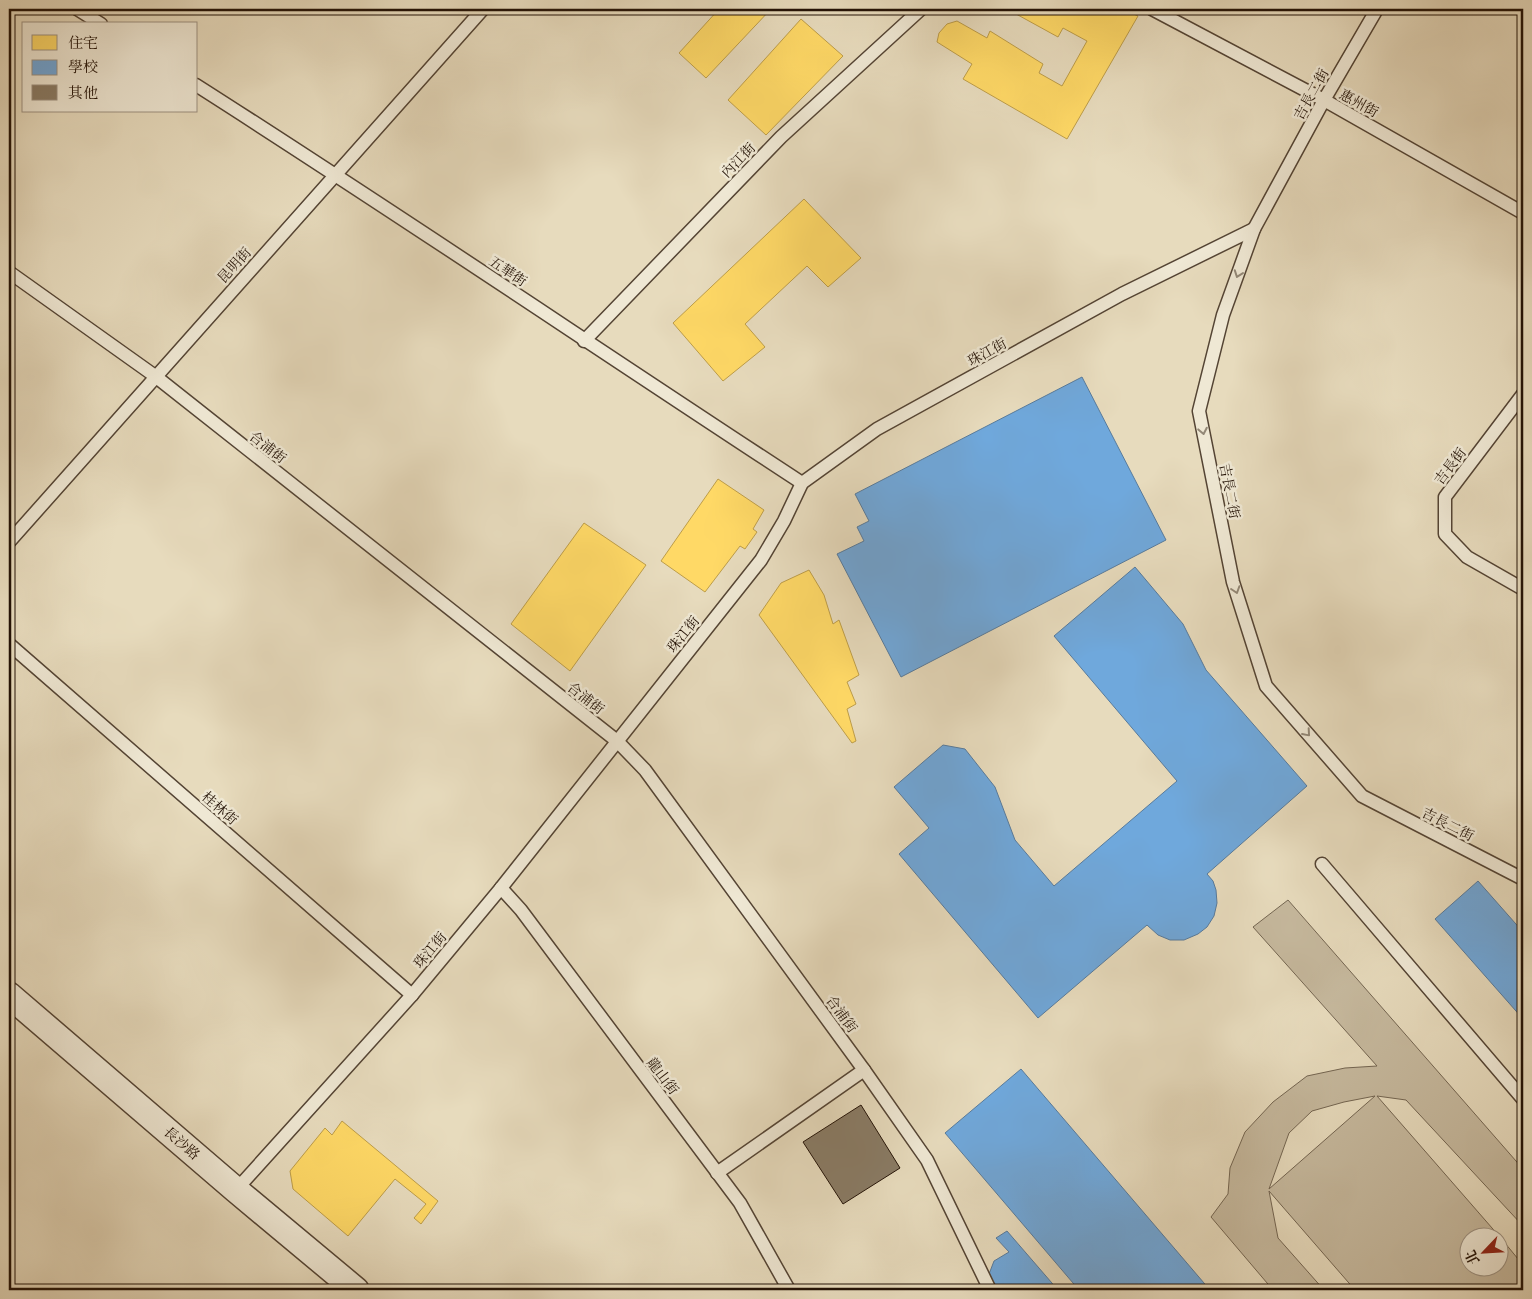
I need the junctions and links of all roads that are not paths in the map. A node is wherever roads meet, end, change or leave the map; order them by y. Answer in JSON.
{"nodes":[{"id":1,"x":77,"y":9,"type":"edge"},
{"id":2,"x":483,"y":9,"type":"edge"},
{"id":3,"x":921,"y":9,"type":"edge"},
{"id":4,"x":1152,"y":9,"type":"edge"},
{"id":5,"x":1377,"y":9,"type":"edge"},
{"id":6,"x":98,"y":22,"type":"edge"},
{"id":7,"x":198,"y":86,"type":"edge"},
{"id":8,"x":1324,"y":100,"type":"junction"},
{"id":9,"x":336,"y":174,"type":"junction"},
{"id":10,"x":1523,"y":213,"type":"edge"},
{"id":11,"x":1254,"y":229,"type":"junction"},
{"id":12,"x":9,"y":272,"type":"edge"},
{"id":13,"x":584,"y":340,"type":"junction"},
{"id":14,"x":155,"y":376,"type":"junction"},
{"id":15,"x":1523,"y":394,"type":"edge"},
{"id":16,"x":802,"y":483,"type":"junction"},
{"id":17,"x":9,"y":542,"type":"edge"},
{"id":18,"x":1523,"y":590,"type":"edge"},
{"id":19,"x":9,"y":644,"type":"edge"},
{"id":20,"x":617,"y":741,"type":"junction"},
{"id":21,"x":1322,"y":864,"type":"dead end"},
{"id":22,"x":1523,"y":879,"type":"edge"},
{"id":23,"x":501,"y":888,"type":"junction"},
{"id":24,"x":9,"y":995,"type":"edge"},
{"id":25,"x":412,"y":995,"type":"junction"},
{"id":26,"x":864,"y":1070,"type":"junction"},
{"id":27,"x":1523,"y":1099,"type":"edge"},
{"id":28,"x":717,"y":1172,"type":"junction"},
{"id":29,"x":236,"y":1190,"type":"junction"},
{"id":30,"x":356,"y":1290,"type":"edge"},
{"id":31,"x":789,"y":1290,"type":"edge"},
{"id":32,"x":990,"y":1290,"type":"edge"}],
"edges":[{"from":1,"to":6,"type":"lane"},
{"from":2,"to":9,"type":"lane","name":"昆明街"},
{"from":3,"to":13,"type":"lane","name":"內江街"},
{"from":4,"to":8,"type":"lane","name":"惠州街"},
{"from":5,"to":8,"type":"lane","name":"吉長二街"},
{"from":7,"to":9,"type":"lane","name":"五華街"},
{"from":8,"to":10,"type":"lane","name":"惠州街"},
{"from":8,"to":11,"type":"lane","name":"吉長二街"},
{"from":9,"to":13,"type":"lane","name":"五華街"},
{"from":9,"to":14,"type":"lane","name":"昆明街"},
{"from":11,"to":16,"type":"lane","name":"珠江街"},
{"from":11,"to":22,"type":"lane","name":"吉長二街","one_way":true},
{"from":12,"to":14,"type":"lane","name":"合浦街"},
{"from":13,"to":16,"type":"lane","name":"五華街"},
{"from":14,"to":17,"type":"lane","name":"昆明街"},
{"from":14,"to":20,"type":"lane","name":"合浦街"},
{"from":15,"to":18,"type":"lane","name":"吉長街"},
{"from":16,"to":20,"type":"lane","name":"珠江街"},
{"from":19,"to":25,"type":"lane","name":"桂林街"},
{"from":20,"to":23,"type":"lane","name":"珠江街"},
{"from":20,"to":26,"type":"lane","name":"合浦街"},
{"from":21,"to":27,"type":"lane"},
{"from":23,"to":25,"type":"lane","name":"珠江街"},
{"from":23,"to":28,"type":"lane","name":"龍山街"},
{"from":24,"to":29,"type":"street","name":"長沙路"},
{"from":25,"to":29,"type":"lane","name":"珠江街"},
{"from":26,"to":28,"type":"lane"},
{"from":26,"to":32,"type":"lane","name":"合浦街"},
{"from":28,"to":31,"type":"lane","name":"龍山街"},
{"from":29,"to":30,"type":"street","name":"長沙路"}]}
